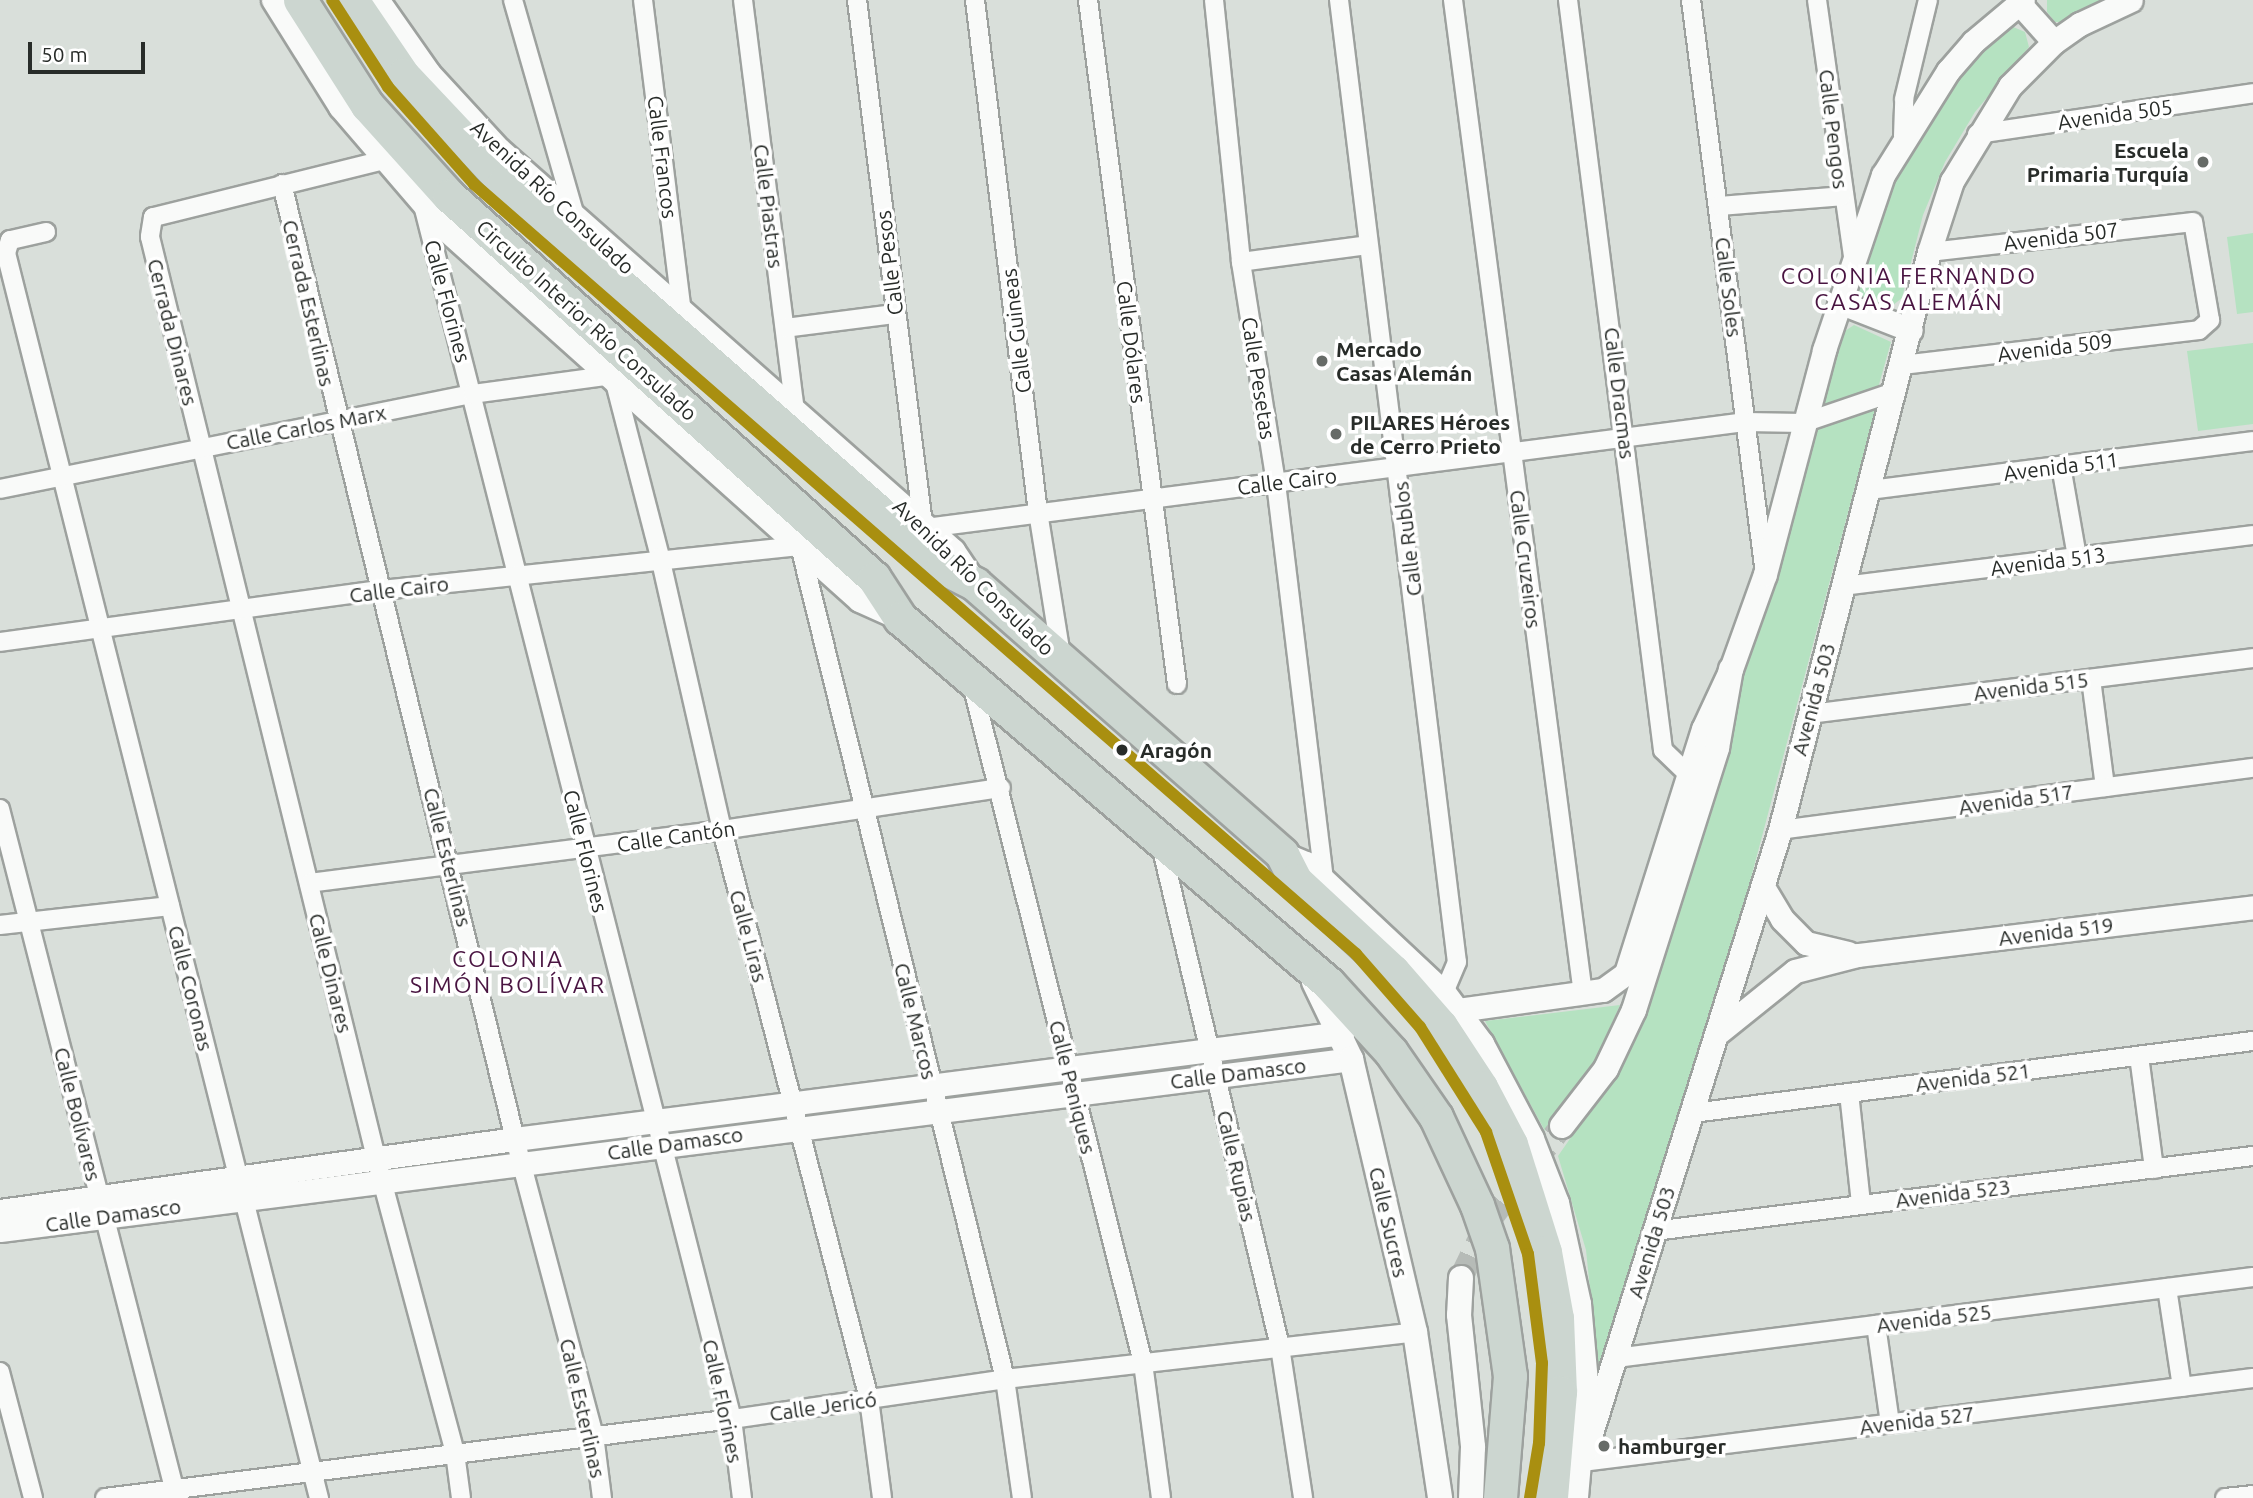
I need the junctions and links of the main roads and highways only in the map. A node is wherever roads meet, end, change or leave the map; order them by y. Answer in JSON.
{"nodes":[{"id":1,"x":274,"y":0,"type":"edge"},
{"id":2,"x":300,"y":0,"type":"edge"},
{"id":3,"x":352,"y":0,"type":"edge"},
{"id":4,"x":377,"y":0,"type":"edge"},
{"id":5,"x":975,"y":584,"type":"junction"},
{"id":6,"x":900,"y":618,"type":"junction"},
{"id":7,"x":1731,"y":669,"type":"road end"},
{"id":8,"x":1282,"y":854,"type":"junction"},
{"id":9,"x":1298,"y":958,"type":"junction"},
{"id":10,"x":1562,"y":1126,"type":"tunnel mouth"},
{"id":11,"x":1461,"y":1278,"type":"tunnel mouth"},
{"id":12,"x":1440,"y":1498,"type":"edge"},
{"id":13,"x":1471,"y":1498,"type":"edge"},
{"id":14,"x":1500,"y":1498,"type":"edge"},
{"id":15,"x":1551,"y":1498,"type":"edge"},
{"id":16,"x":1576,"y":1498,"type":"edge"}],
"edges":[{"from":1,"to":6,"type":"main road"},
{"from":2,"to":6,"type":"highway","name":"Circuito Interior Río Consulado"},
{"from":3,"to":5,"type":"highway"},
{"from":4,"to":5,"type":"main road","name":"Avenida Río Consulado"},
{"from":5,"to":8,"type":"highway","name":"Avenida Río Consulado"},
{"from":6,"to":9,"type":"highway"},
{"from":7,"to":10,"type":"main road"},
{"from":8,"to":15,"type":"highway"},
{"from":8,"to":16,"type":"main road","name":"Avenida Río Consulado"},
{"from":9,"to":12,"type":"main road","name":"Calle Sucres"},
{"from":9,"to":14,"type":"highway"},
{"from":11,"to":13,"type":"main road"}]}
